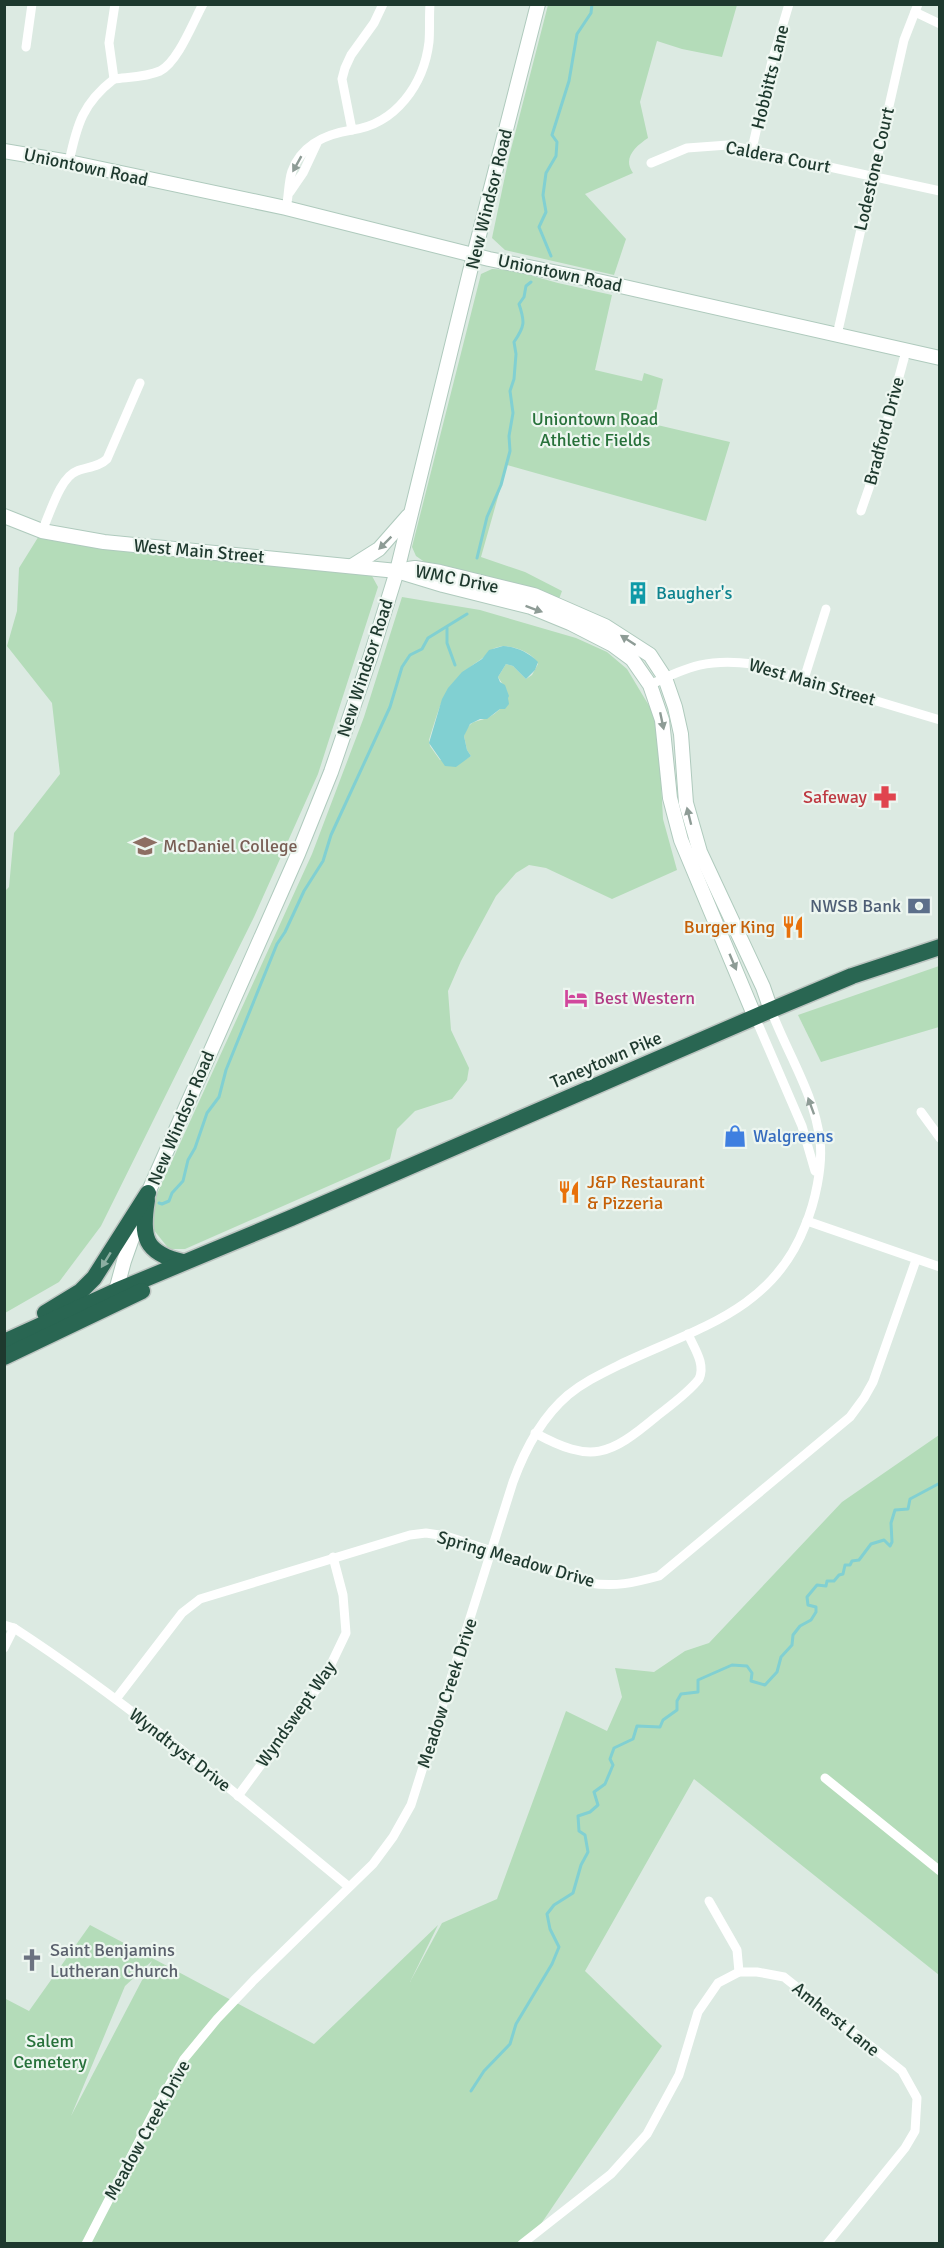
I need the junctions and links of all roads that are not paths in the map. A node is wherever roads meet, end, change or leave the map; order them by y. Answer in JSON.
{"nodes":[{"id":1,"x":32,"y":4,"type":"edge"},
{"id":2,"x":114,"y":4,"type":"edge"},
{"id":3,"x":203,"y":4,"type":"edge"},
{"id":4,"x":383,"y":4,"type":"edge"},
{"id":5,"x":430,"y":4,"type":"edge"},
{"id":6,"x":538,"y":4,"type":"edge"},
{"id":7,"x":789,"y":4,"type":"edge"},
{"id":8,"x":917,"y":8,"type":"edge"},
{"id":9,"x":939,"y":24,"type":"edge"},
{"id":10,"x":26,"y":47,"type":"dead end"},
{"id":11,"x":114,"y":78,"type":"junction"},
{"id":12,"x":352,"y":130,"type":"junction"},
{"id":13,"x":752,"y":150,"type":"junction"},
{"id":14,"x":4,"y":151,"type":"edge"},
{"id":15,"x":69,"y":162,"type":"junction"},
{"id":16,"x":651,"y":163,"type":"dead end"},
{"id":17,"x":872,"y":177,"type":"junction"},
{"id":18,"x":939,"y":190,"type":"edge"},
{"id":19,"x":286,"y":208,"type":"junction"},
{"id":20,"x":474,"y":255,"type":"junction"},
{"id":21,"x":837,"y":335,"type":"junction"},
{"id":22,"x":906,"y":351,"type":"junction"},
{"id":23,"x":939,"y":358,"type":"edge"},
{"id":24,"x":140,"y":383,"type":"dead end"},
{"id":25,"x":861,"y":511,"type":"dead end"},
{"id":26,"x":411,"y":512,"type":"junction"},
{"id":27,"x":4,"y":516,"type":"edge"},
{"id":28,"x":42,"y":531,"type":"junction"},
{"id":29,"x":352,"y":566,"type":"junction"},
{"id":30,"x":397,"y":571,"type":"junction"},
{"id":31,"x":826,"y":609,"type":"dead end"},
{"id":32,"x":665,"y":678,"type":"junction"},
{"id":33,"x":804,"y":679,"type":"junction"},
{"id":34,"x":650,"y":685,"type":"junction"},
{"id":35,"x":939,"y":720,"type":"edge"},
{"id":36,"x":939,"y":947,"type":"edge"},
{"id":37,"x":771,"y":1010,"type":"junction"},
{"id":38,"x":755,"y":1017,"type":"junction"},
{"id":39,"x":921,"y":1112,"type":"dead end"},
{"id":40,"x":939,"y":1138,"type":"edge"},
{"id":41,"x":817,"y":1184,"type":"junction"},
{"id":42,"x":148,"y":1193,"type":"junction"},
{"id":43,"x":291,"y":1218,"type":"junction"},
{"id":44,"x":807,"y":1221,"type":"junction"},
{"id":45,"x":916,"y":1260,"type":"junction"},
{"id":46,"x":183,"y":1262,"type":"junction"},
{"id":47,"x":939,"y":1267,"type":"edge"},
{"id":48,"x":114,"y":1298,"type":"junction"},
{"id":49,"x":688,"y":1334,"type":"junction"},
{"id":50,"x":4,"y":1337,"type":"edge"},
{"id":51,"x":4,"y":1342,"type":"edge"},
{"id":52,"x":4,"y":1357,"type":"edge"},
{"id":53,"x":535,"y":1433,"type":"junction"},
{"id":54,"x":492,"y":1551,"type":"junction"},
{"id":55,"x":333,"y":1557,"type":"junction"},
{"id":56,"x":4,"y":1625,"type":"edge"},
{"id":57,"x":14,"y":1628,"type":"junction"},
{"id":58,"x":4,"y":1648,"type":"edge"},
{"id":59,"x":116,"y":1699,"type":"junction"},
{"id":60,"x":825,"y":1778,"type":"dead end"},
{"id":61,"x":238,"y":1796,"type":"junction"},
{"id":62,"x":939,"y":1871,"type":"edge"},
{"id":63,"x":348,"y":1886,"type":"junction"},
{"id":64,"x":710,"y":1901,"type":"dead end"},
{"id":65,"x":739,"y":1972,"type":"junction"},
{"id":66,"x":86,"y":2244,"type":"edge"},
{"id":67,"x":522,"y":2244,"type":"edge"},
{"id":68,"x":827,"y":2244,"type":"edge"}],
"edges":[{"from":1,"to":10,"type":"street"},
{"from":2,"to":11,"type":"street"},
{"from":3,"to":11,"type":"street"},
{"from":4,"to":12,"type":"street"},
{"from":5,"to":12,"type":"street"},
{"from":6,"to":20,"type":"main road","name":"New Windsor Road"},
{"from":7,"to":13,"type":"street","name":"Hobbitts Lane"},
{"from":8,"to":9,"type":"street"},
{"from":8,"to":17,"type":"street","name":"Lodestone Court"},
{"from":11,"to":15,"type":"street"},
{"from":12,"to":19,"type":"street"},
{"from":13,"to":16,"type":"street","name":"Caldera Court"},
{"from":13,"to":17,"type":"street","name":"Caldera Court"},
{"from":14,"to":15,"type":"main road","name":"Uniontown Road"},
{"from":15,"to":19,"type":"main road","name":"Uniontown Road"},
{"from":17,"to":18,"type":"street","name":"Caldera Court"},
{"from":17,"to":21,"type":"street","name":"Lodestone Court"},
{"from":19,"to":20,"type":"main road","name":"Uniontown Road"},
{"from":20,"to":21,"type":"main road","name":"Uniontown Road"},
{"from":20,"to":26,"type":"main road","name":"New Windsor Road"},
{"from":21,"to":22,"type":"main road","name":"Uniontown Road"},
{"from":22,"to":23,"type":"main road","name":"Uniontown Road"},
{"from":22,"to":25,"type":"street","name":"Bradford Drive"},
{"from":24,"to":28,"type":"street"},
{"from":26,"to":29,"type":"main road","one_way":true},
{"from":26,"to":30,"type":"main road","name":"New Windsor Road"},
{"from":27,"to":28,"type":"main road","name":"West Main Street"},
{"from":28,"to":29,"type":"main road","name":"West Main Street"},
{"from":29,"to":30,"type":"main road","name":"West Main Street"},
{"from":32,"to":30,"type":"main road","name":"WMC Drive","one_way":true},
{"from":30,"to":34,"type":"main road","name":"WMC Drive","one_way":true},
{"from":30,"to":42,"type":"main road","name":"New Windsor Road"},
{"from":31,"to":33,"type":"street"},
{"from":32,"to":33,"type":"street","name":"West Main Street"},
{"from":32,"to":34,"type":"street","name":"West Main Street"},
{"from":37,"to":32,"type":"main road","name":"WMC Drive","one_way":true},
{"from":33,"to":35,"type":"street","name":"West Main Street"},
{"from":34,"to":38,"type":"main road","name":"WMC Drive","one_way":true},
{"from":36,"to":37,"type":"highway","name":"Taneytown Pike"},
{"from":37,"to":38,"type":"highway","name":"Taneytown Pike"},
{"from":41,"to":37,"type":"street","name":"Meadow Creek Drive","one_way":true},
{"from":38,"to":41,"type":"street","name":"Meadow Creek Drive"},
{"from":38,"to":43,"type":"highway","name":"Taneytown Pike"},
{"from":39,"to":40,"type":"street"},
{"from":41,"to":44,"type":"street","name":"Meadow Creek Drive"},
{"from":42,"to":46,"type":"highway"},
{"from":42,"to":48,"type":"main road","name":"New Windsor Road"},
{"from":42,"to":50,"type":"highway","one_way":true},
{"from":43,"to":46,"type":"highway","name":"Taneytown Pike"},
{"from":43,"to":48,"type":"highway","name":"Taneytown Pike"},
{"from":44,"to":45,"type":"street"},
{"from":44,"to":49,"type":"street","name":"Meadow Creek Drive"},
{"from":45,"to":47,"type":"street"},
{"from":45,"to":54,"type":"street","name":"Spring Meadow Drive"},
{"from":46,"to":48,"type":"highway","name":"Taneytown Pike"},
{"from":48,"to":51,"type":"highway"},
{"from":48,"to":52,"type":"highway"},
{"from":49,"to":53,"type":"street","name":"Meadow Creek Drive"},
{"from":49,"to":53,"type":"street"},
{"from":53,"to":54,"type":"street","name":"Meadow Creek Drive"},
{"from":54,"to":55,"type":"street","name":"Spring Meadow Drive"},
{"from":54,"to":63,"type":"street","name":"Meadow Creek Drive"},
{"from":55,"to":59,"type":"street","name":"Spring Meadow Drive"},
{"from":55,"to":61,"type":"street","name":"Wyndswept Way"},
{"from":56,"to":57,"type":"street","name":"Wyndtryst Drive"},
{"from":57,"to":58,"type":"street"},
{"from":57,"to":59,"type":"street","name":"Wyndtryst Drive"},
{"from":59,"to":61,"type":"street","name":"Wyndtryst Drive"},
{"from":60,"to":62,"type":"street"},
{"from":61,"to":63,"type":"street","name":"Wyndtryst Drive"},
{"from":63,"to":66,"type":"street","name":"Meadow Creek Drive"},
{"from":64,"to":65,"type":"street"},
{"from":65,"to":67,"type":"street"},
{"from":65,"to":68,"type":"street","name":"Amherst Lane"}]}
